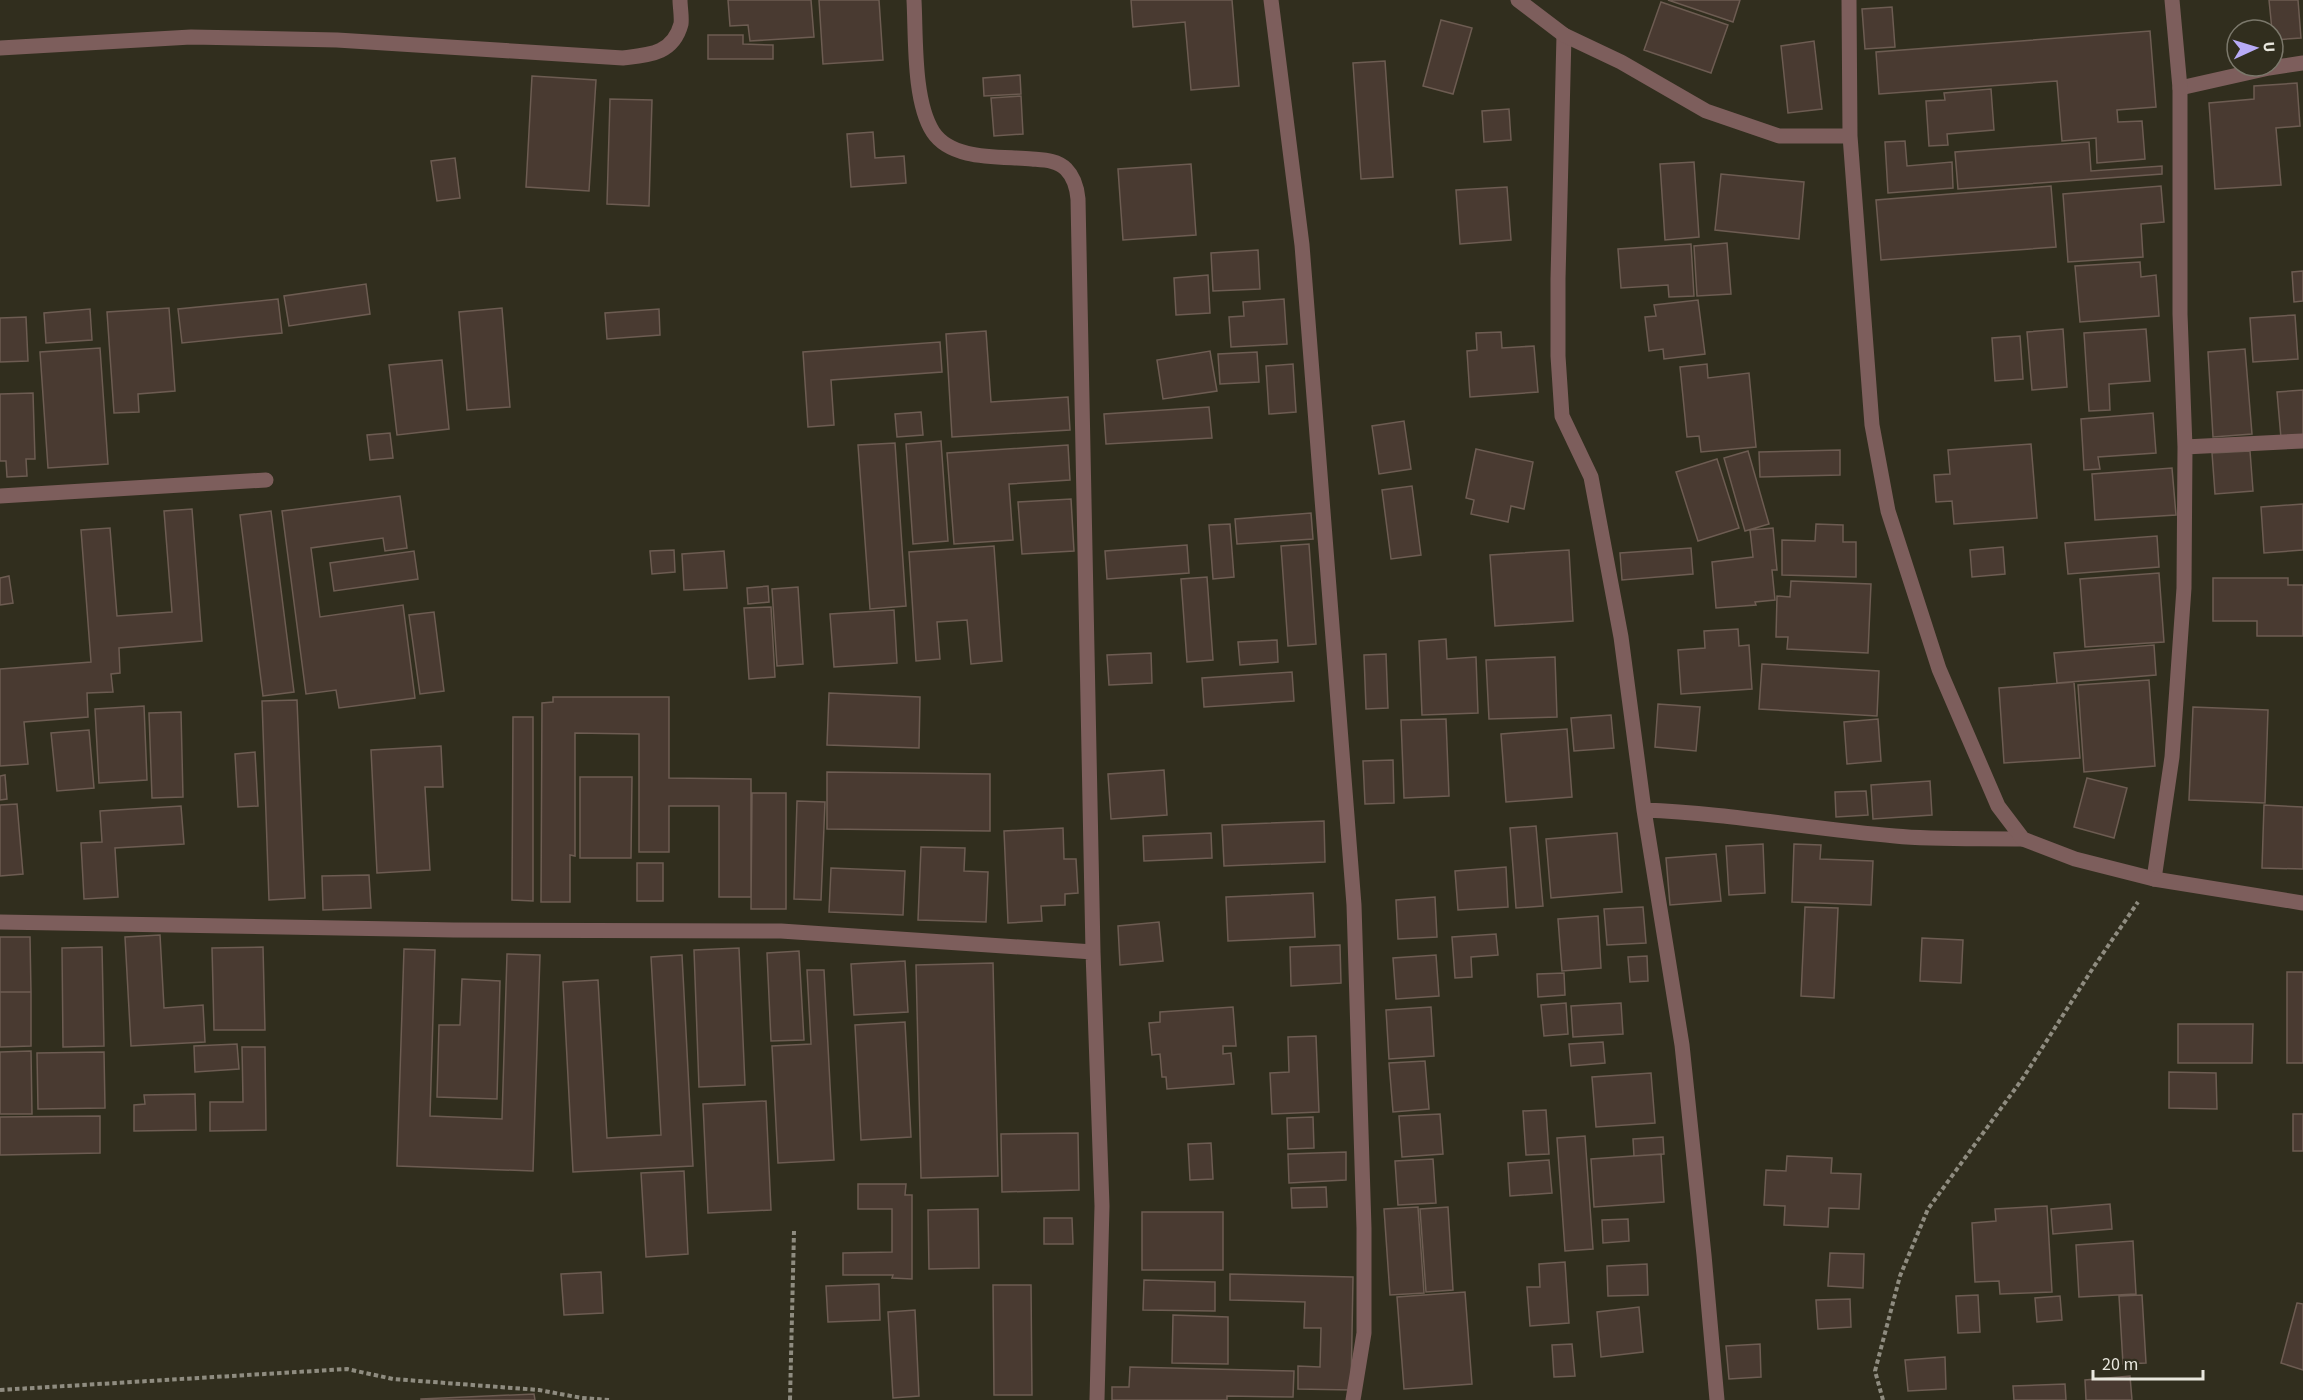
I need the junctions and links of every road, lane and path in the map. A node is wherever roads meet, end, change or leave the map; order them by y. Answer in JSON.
{"nodes":[{"id":1,"x":680,"y":0,"type":"edge"},
{"id":2,"x":914,"y":0,"type":"edge"},
{"id":3,"x":1271,"y":0,"type":"edge"},
{"id":4,"x":1518,"y":0,"type":"edge"},
{"id":5,"x":1849,"y":0,"type":"edge"},
{"id":6,"x":2172,"y":0,"type":"edge"},
{"id":7,"x":1564,"y":35,"type":"junction"},
{"id":8,"x":0,"y":48,"type":"edge"},
{"id":9,"x":2303,"y":63,"type":"edge"},
{"id":10,"x":2180,"y":88,"type":"junction"},
{"id":11,"x":1850,"y":136,"type":"junction"},
{"id":12,"x":2303,"y":441,"type":"edge"},
{"id":13,"x":2185,"y":447,"type":"junction"},
{"id":14,"x":266,"y":480,"type":"dead end"},
{"id":15,"x":0,"y":496,"type":"edge"},
{"id":16,"x":1644,"y":810,"type":"junction"},
{"id":17,"x":2023,"y":840,"type":"junction"},
{"id":18,"x":2154,"y":879,"type":"junction"},
{"id":19,"x":2303,"y":903,"type":"edge"},
{"id":20,"x":0,"y":922,"type":"edge"},
{"id":21,"x":1093,"y":952,"type":"junction"},
{"id":22,"x":794,"y":1231,"type":"dead end"},
{"id":23,"x":0,"y":1390,"type":"edge"},
{"id":24,"x":609,"y":1400,"type":"edge"},
{"id":25,"x":790,"y":1400,"type":"edge"},
{"id":26,"x":1097,"y":1400,"type":"edge"},
{"id":27,"x":1353,"y":1400,"type":"edge"},
{"id":28,"x":1716,"y":1400,"type":"edge"},
{"id":29,"x":1883,"y":1400,"type":"edge"}],
"edges":[{"from":1,"to":8,"type":"street"},
{"from":2,"to":21,"type":"street"},
{"from":3,"to":27,"type":"street"},
{"from":4,"to":7,"type":"street"},
{"from":5,"to":11,"type":"street"},
{"from":6,"to":10,"type":"street"},
{"from":7,"to":11,"type":"street"},
{"from":7,"to":16,"type":"street"},
{"from":9,"to":10,"type":"street"},
{"from":10,"to":13,"type":"street"},
{"from":11,"to":17,"type":"street"},
{"from":12,"to":13,"type":"street"},
{"from":13,"to":18,"type":"street"},
{"from":14,"to":15,"type":"street"},
{"from":16,"to":17,"type":"street"},
{"from":16,"to":28,"type":"street"},
{"from":17,"to":18,"type":"street"},
{"from":18,"to":19,"type":"street"},
{"from":18,"to":29,"type":"path"},
{"from":20,"to":21,"type":"street"},
{"from":21,"to":26,"type":"street"},
{"from":22,"to":25,"type":"path"},
{"from":23,"to":24,"type":"path"}]}
